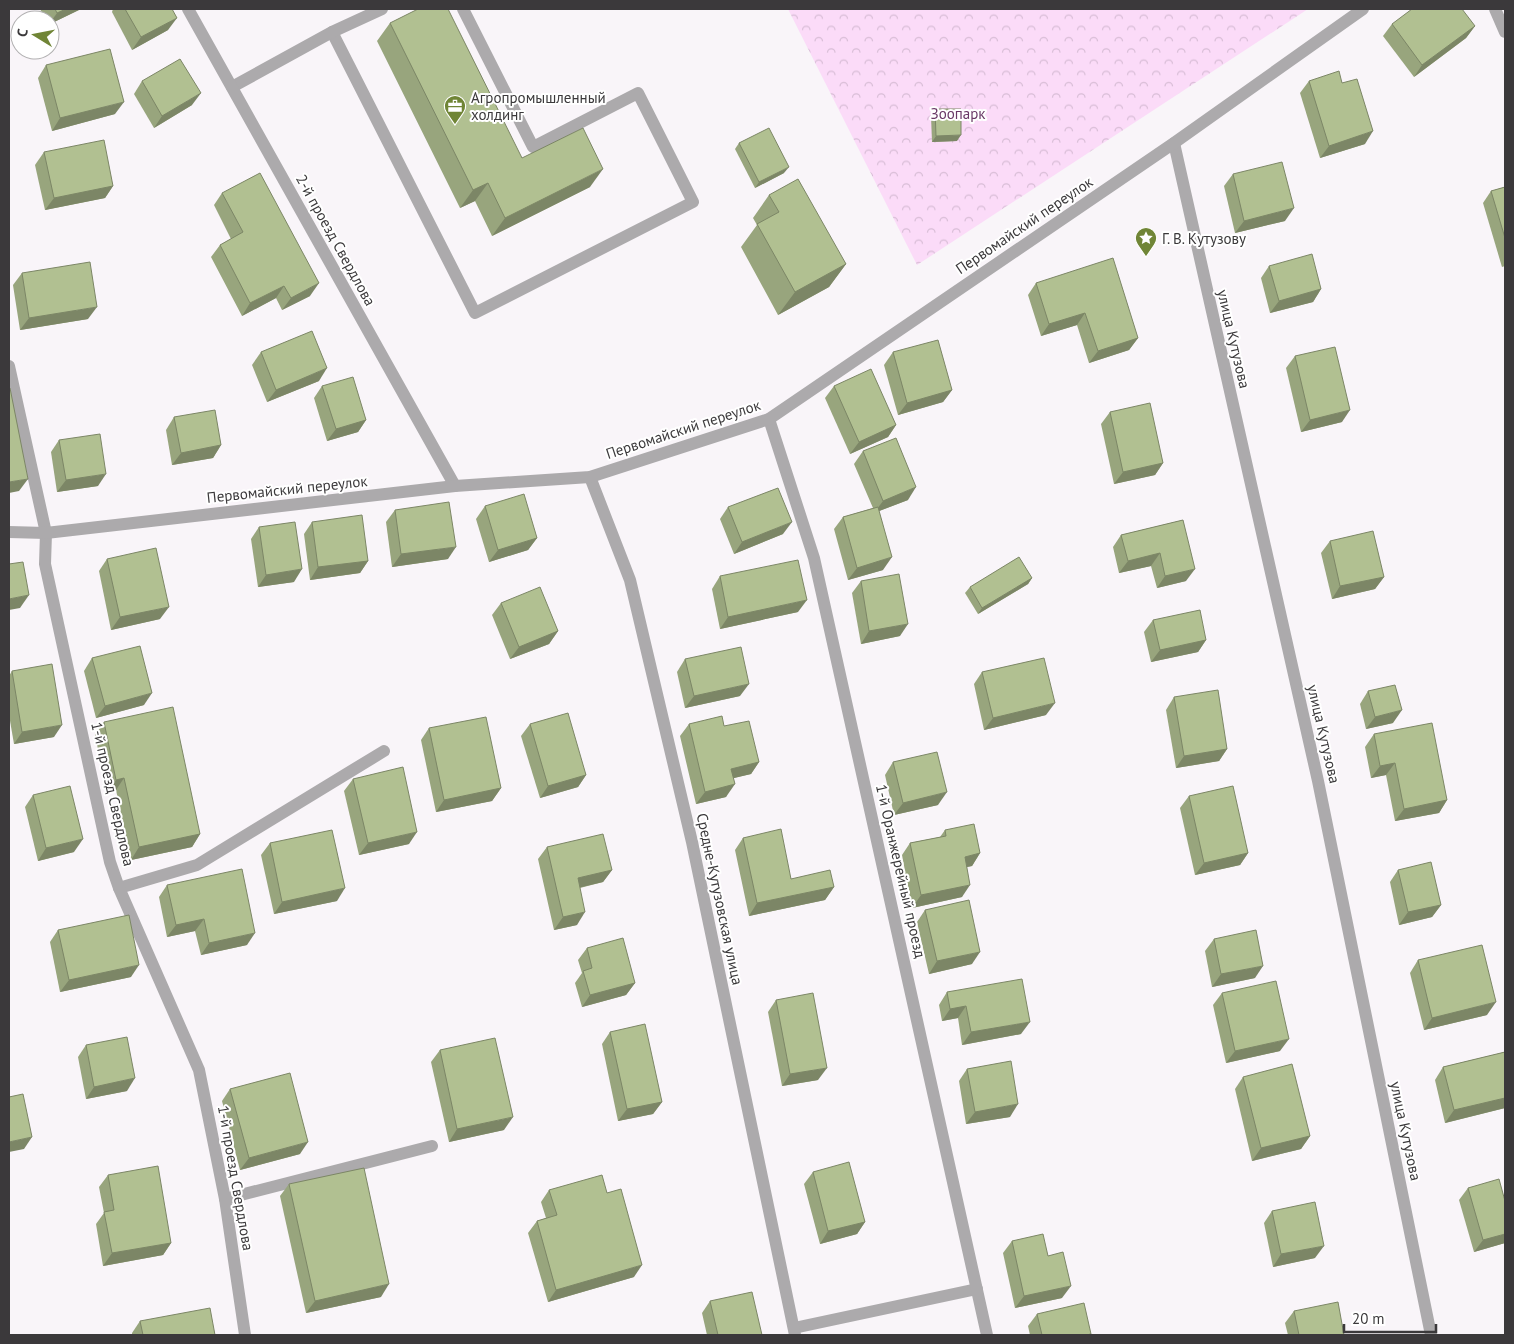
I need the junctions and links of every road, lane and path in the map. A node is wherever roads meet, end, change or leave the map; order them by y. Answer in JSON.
{"nodes":[{"id":1,"x":188,"y":9,"type":"edge"},
{"id":2,"x":382,"y":9,"type":"edge"},
{"id":3,"x":463,"y":9,"type":"edge"},
{"id":4,"x":1363,"y":9,"type":"edge"},
{"id":5,"x":1495,"y":9,"type":"edge"},
{"id":6,"x":332,"y":32,"type":"junction"},
{"id":7,"x":1505,"y":32,"type":"edge"},
{"id":8,"x":232,"y":87,"type":"junction"},
{"id":9,"x":1174,"y":143,"type":"junction"},
{"id":10,"x":9,"y":366,"type":"edge"},
{"id":11,"x":769,"y":419,"type":"junction"},
{"id":12,"x":590,"y":477,"type":"junction"},
{"id":13,"x":454,"y":486,"type":"junction"},
{"id":14,"x":9,"y":532,"type":"edge"},
{"id":15,"x":46,"y":533,"type":"junction"},
{"id":16,"x":384,"y":751,"type":"dead end"},
{"id":17,"x":120,"y":888,"type":"junction"},
{"id":18,"x":432,"y":1146,"type":"dead end"},
{"id":19,"x":225,"y":1199,"type":"junction"},
{"id":20,"x":977,"y":1288,"type":"junction"},
{"id":21,"x":795,"y":1332,"type":"edge"},
{"id":22,"x":245,"y":1335,"type":"edge"},
{"id":23,"x":987,"y":1335,"type":"edge"},
{"id":24,"x":1431,"y":1335,"type":"edge"}],
"edges":[{"from":1,"to":8,"type":"street","name":"2-й проезд Свердлова"},
{"from":2,"to":6,"type":"street"},
{"from":3,"to":6,"type":"street"},
{"from":4,"to":9,"type":"street","name":"Первомайский переулок"},
{"from":5,"to":7,"type":"street"},
{"from":6,"to":8,"type":"street"},
{"from":8,"to":13,"type":"street","name":"2-й проезд Свердлова"},
{"from":9,"to":11,"type":"street","name":"Первомайский переулок"},
{"from":9,"to":24,"type":"street","name":"улица Кутузова"},
{"from":10,"to":15,"type":"street","name":"1-й проезд Свердлова"},
{"from":11,"to":12,"type":"street","name":"Первомайский переулок"},
{"from":11,"to":20,"type":"street","name":"1-й Оранжерейный проезд"},
{"from":12,"to":13,"type":"street","name":"Первомайский переулок"},
{"from":12,"to":21,"type":"street","name":"Средне-Кутузовская улица"},
{"from":13,"to":15,"type":"street","name":"Первомайский переулок"},
{"from":14,"to":15,"type":"street","name":"Первомайский переулок"},
{"from":15,"to":17,"type":"street","name":"1-й проезд Свердлова"},
{"from":16,"to":17,"type":"street"},
{"from":17,"to":19,"type":"street","name":"1-й проезд Свердлова"},
{"from":18,"to":19,"type":"street"},
{"from":19,"to":22,"type":"street","name":"1-й проезд Свердлова"},
{"from":20,"to":21,"type":"street"},
{"from":20,"to":23,"type":"street","name":"1-й Оранжерейный проезд"}]}
